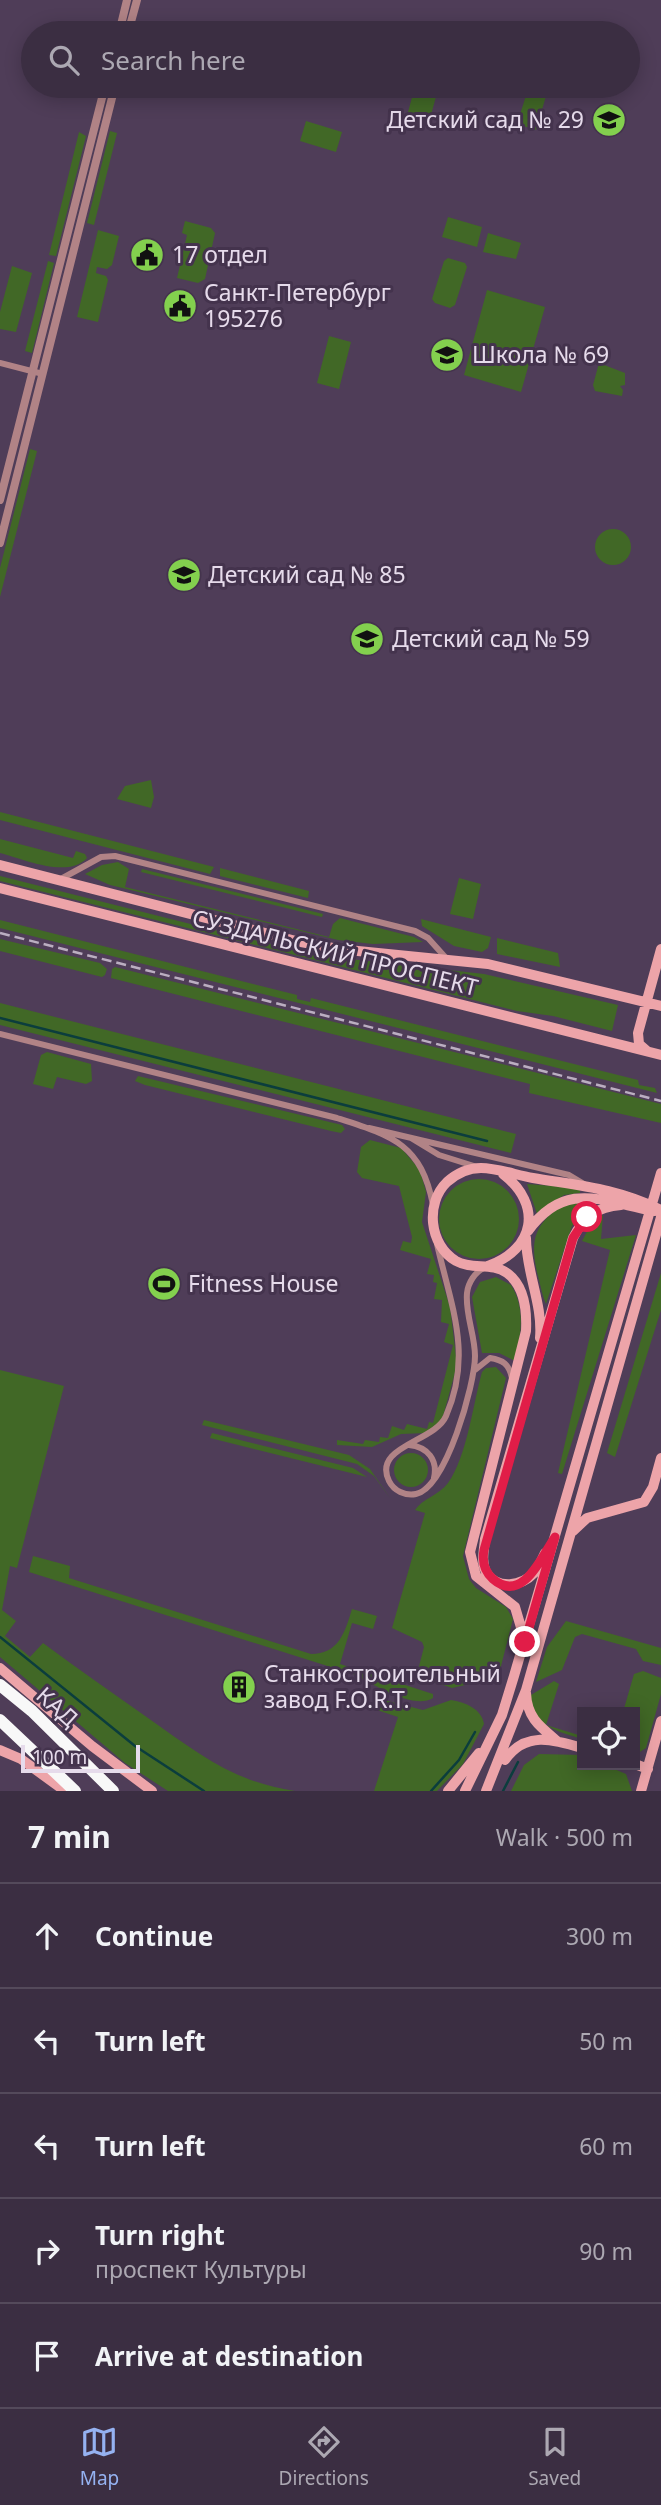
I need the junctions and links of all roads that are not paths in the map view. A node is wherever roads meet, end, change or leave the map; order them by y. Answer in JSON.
{"nodes":[{"id":1,"x":127,"y":0,"type":"edge"},
{"id":2,"x":137,"y":0,"type":"edge"},
{"id":3,"x":121,"y":21,"type":"edge"},
{"id":4,"x":131,"y":21,"type":"edge"},
{"id":5,"x":102,"y":98,"type":"edge"},
{"id":6,"x":112,"y":98,"type":"edge"},
{"id":7,"x":0,"y":363,"type":"edge"},
{"id":8,"x":33,"y":372,"type":"junction"},
{"id":9,"x":43,"y":374,"type":"junction"},
{"id":10,"x":0,"y":500,"type":"edge"},
{"id":11,"x":0,"y":543,"type":"edge"},
{"id":12,"x":0,"y":865,"type":"edge"},
{"id":13,"x":57,"y":881,"type":"junction"},
{"id":14,"x":0,"y":888,"type":"edge"},
{"id":15,"x":661,"y":949,"type":"edge"},
{"id":16,"x":446,"y":958,"type":"junction"},
{"id":17,"x":646,"y":1002,"type":"junction"},
{"id":18,"x":661,"y":1006,"type":"edge"},
{"id":19,"x":0,"y":1034,"type":"edge"},
{"id":20,"x":647,"y":1051,"type":"junction"},
{"id":21,"x":661,"y":1055,"type":"edge"},
{"id":22,"x":360,"y":1126,"type":"junction"},
{"id":23,"x":407,"y":1135,"type":"junction"},
{"id":24,"x":479,"y":1168,"type":"junction"},
{"id":25,"x":500,"y":1171,"type":"junction"},
{"id":26,"x":661,"y":1173,"type":"edge"},
{"id":27,"x":584,"y":1184,"type":"junction"},
{"id":28,"x":621,"y":1205,"type":"junction"},
{"id":29,"x":433,"y":1207,"type":"junction"},
{"id":30,"x":661,"y":1213,"type":"edge"},
{"id":31,"x":433,"y":1227,"type":"junction"},
{"id":32,"x":527,"y":1235,"type":"junction"},
{"id":33,"x":486,"y":1267,"type":"junction"},
{"id":34,"x":538,"y":1359,"type":"junction"},
{"id":35,"x":474,"y":1371,"type":"junction"},
{"id":36,"x":513,"y":1383,"type":"junction"},
{"id":37,"x":409,"y":1445,"type":"junction"},
{"id":38,"x":661,"y":1458,"type":"edge"},
{"id":39,"x":429,"y":1486,"type":"junction"},
{"id":40,"x":572,"y":1531,"type":"junction"},
{"id":41,"x":555,"y":1537,"type":"junction"},
{"id":42,"x":525,"y":1642,"type":"junction"},
{"id":43,"x":0,"y":1668,"type":"edge"},
{"id":44,"x":0,"y":1685,"type":"edge"},
{"id":45,"x":526,"y":1690,"type":"junction"},
{"id":46,"x":0,"y":1720,"type":"edge"},
{"id":47,"x":661,"y":1721,"type":"edge"},
{"id":48,"x":492,"y":1736,"type":"junction"},
{"id":49,"x":557,"y":1740,"type":"junction"},
{"id":50,"x":577,"y":1746,"type":"edge"},
{"id":51,"x":0,"y":1750,"type":"edge"},
{"id":52,"x":640,"y":1767,"type":"edge"},
{"id":53,"x":648,"y":1769,"type":"junction"},
{"id":54,"x":491,"y":1780,"type":"junction"},
{"id":55,"x":65,"y":1791,"type":"edge"},
{"id":56,"x":75,"y":1791,"type":"edge"},
{"id":57,"x":113,"y":1791,"type":"edge"},
{"id":58,"x":152,"y":1791,"type":"edge"},
{"id":59,"x":448,"y":1791,"type":"edge"},
{"id":60,"x":465,"y":1791,"type":"edge"},
{"id":61,"x":486,"y":1791,"type":"edge"},
{"id":62,"x":641,"y":1791,"type":"edge"}],
"edges":[{"from":1,"to":3,"type":"street"},
{"from":2,"to":4,"type":"street"},
{"from":5,"to":8,"type":"street"},
{"from":6,"to":9,"type":"street"},
{"from":7,"to":8,"type":"street"},
{"from":8,"to":9,"type":"street"},
{"from":8,"to":10,"type":"street"},
{"from":9,"to":11,"type":"street"},
{"from":12,"to":13,"type":"main road","name":"СУЗДАЛЬСКИЙ ПРОСПЕКТ"},
{"from":13,"to":16,"type":"main road","name":"СУЗДАЛЬСКИЙ ПРОСПЕКТ"},
{"from":13,"to":16,"type":"street"},
{"from":14,"to":20,"type":"main road","name":"СУЗДАЛЬСКИЙ ПРОСПЕКТ"},
{"from":15,"to":17,"type":"main road"},
{"from":16,"to":17,"type":"main road","name":"СУЗДАЛЬСКИЙ ПРОСПЕКТ"},
{"from":17,"to":18,"type":"main road","name":"СУЗДАЛЬСКИЙ ПРОСПЕКТ"},
{"from":17,"to":20,"type":"main road"},
{"from":19,"to":22,"type":"street"},
{"from":20,"to":21,"type":"main road","name":"СУЗДАЛЬСКИЙ ПРОСПЕКТ"},
{"from":22,"to":23,"type":"street"},
{"from":22,"to":29,"type":"street"},
{"from":23,"to":24,"type":"street"},
{"from":23,"to":27,"type":"street"},
{"from":24,"to":25,"type":"main road"},
{"from":24,"to":29,"type":"main road"},
{"from":25,"to":27,"type":"main road"},
{"from":25,"to":32,"type":"main road"},
{"from":26,"to":41,"type":"main road"},
{"from":27,"to":30,"type":"main road"},
{"from":28,"to":30,"type":"main road"},
{"from":28,"to":32,"type":"main road"},
{"from":28,"to":34,"type":"main road"},
{"from":29,"to":31,"type":"main road"},
{"from":30,"to":40,"type":"main road"},
{"from":31,"to":33,"type":"main road"},
{"from":31,"to":37,"type":"street"},
{"from":32,"to":33,"type":"main road"},
{"from":32,"to":34,"type":"main road"},
{"from":33,"to":35,"type":"street"},
{"from":33,"to":36,"type":"main road"},
{"from":34,"to":41,"type":"main road"},
{"from":35,"to":36,"type":"street"},
{"from":35,"to":39,"type":"street"},
{"from":36,"to":42,"type":"main road"},
{"from":37,"to":39,"type":"street"},
{"from":37,"to":39,"type":"street"},
{"from":38,"to":40,"type":"main road"},
{"from":40,"to":45,"type":"main road"},
{"from":41,"to":42,"type":"main road"},
{"from":42,"to":48,"type":"main road"},
{"from":43,"to":58,"type":"main road"},
{"from":44,"to":57,"type":"highway","name":"КАД"},
{"from":45,"to":49,"type":"main road"},
{"from":45,"to":54,"type":"main road"},
{"from":46,"to":56,"type":"highway","name":"КАД"},
{"from":47,"to":53,"type":"main road"},
{"from":48,"to":59,"type":"main road"},
{"from":48,"to":60,"type":"main road"},
{"from":49,"to":50,"type":"main road"},
{"from":49,"to":54,"type":"main road"},
{"from":51,"to":55,"type":"main road"},
{"from":52,"to":53,"type":"main road"},
{"from":53,"to":62,"type":"main road"},
{"from":54,"to":61,"type":"main road"}]}
